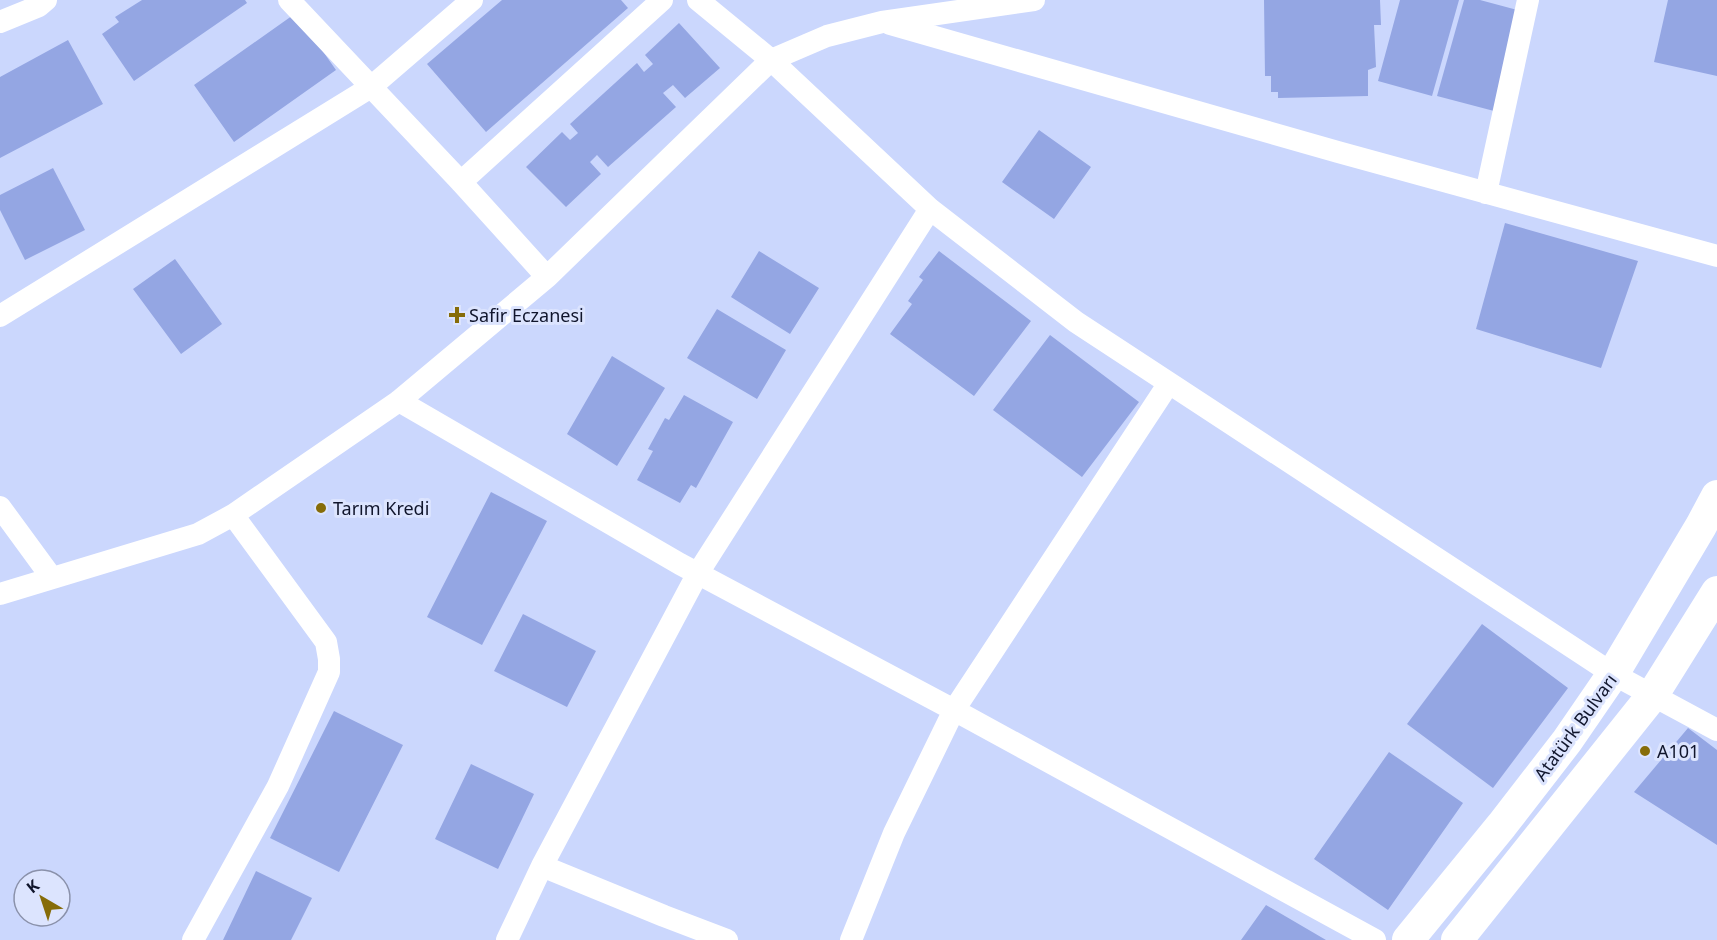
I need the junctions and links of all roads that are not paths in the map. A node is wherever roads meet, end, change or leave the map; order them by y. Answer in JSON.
{"nodes":[{"id":1,"x":46,"y":0,"type":"edge"},
{"id":2,"x":289,"y":0,"type":"edge"},
{"id":3,"x":472,"y":0,"type":"edge"},
{"id":4,"x":662,"y":0,"type":"edge"},
{"id":5,"x":698,"y":0,"type":"edge"},
{"id":6,"x":1034,"y":0,"type":"edge"},
{"id":7,"x":1528,"y":0,"type":"edge"},
{"id":8,"x":0,"y":22,"type":"edge"},
{"id":9,"x":882,"y":22,"type":"junction"},
{"id":10,"x":771,"y":60,"type":"junction"},
{"id":11,"x":370,"y":87,"type":"junction"},
{"id":12,"x":461,"y":182,"type":"junction"},
{"id":13,"x":1486,"y":193,"type":"junction"},
{"id":14,"x":930,"y":209,"type":"junction"},
{"id":15,"x":1717,"y":256,"type":"edge"},
{"id":16,"x":547,"y":277,"type":"junction"},
{"id":17,"x":0,"y":316,"type":"edge"},
{"id":18,"x":1169,"y":383,"type":"junction"},
{"id":19,"x":399,"y":401,"type":"junction"},
{"id":20,"x":1717,"y":496,"type":"edge"},
{"id":21,"x":0,"y":507,"type":"edge"},
{"id":22,"x":233,"y":514,"type":"junction"},
{"id":23,"x":698,"y":573,"type":"junction"},
{"id":24,"x":52,"y":578,"type":"junction"},
{"id":25,"x":1717,"y":591,"type":"edge"},
{"id":26,"x":0,"y":594,"type":"edge"},
{"id":27,"x":1613,"y":674,"type":"junction"},
{"id":28,"x":1652,"y":696,"type":"junction"},
{"id":29,"x":954,"y":710,"type":"junction"},
{"id":30,"x":1717,"y":730,"type":"edge"},
{"id":31,"x":542,"y":867,"type":"junction"},
{"id":32,"x":193,"y":940,"type":"edge"},
{"id":33,"x":507,"y":940,"type":"edge"},
{"id":34,"x":727,"y":940,"type":"edge"},
{"id":35,"x":851,"y":940,"type":"edge"},
{"id":36,"x":1375,"y":940,"type":"edge"},
{"id":37,"x":1408,"y":940,"type":"edge"},
{"id":38,"x":1457,"y":940,"type":"edge"}],
"edges":[{"from":1,"to":8,"type":"street"},
{"from":2,"to":11,"type":"street"},
{"from":3,"to":11,"type":"street"},
{"from":4,"to":12,"type":"street"},
{"from":5,"to":10,"type":"street"},
{"from":6,"to":9,"type":"street"},
{"from":7,"to":13,"type":"street"},
{"from":9,"to":10,"type":"street"},
{"from":9,"to":13,"type":"street"},
{"from":10,"to":14,"type":"street"},
{"from":10,"to":16,"type":"street"},
{"from":11,"to":12,"type":"street"},
{"from":11,"to":17,"type":"street"},
{"from":12,"to":16,"type":"street"},
{"from":13,"to":15,"type":"street"},
{"from":14,"to":18,"type":"street"},
{"from":14,"to":23,"type":"street"},
{"from":16,"to":19,"type":"street"},
{"from":18,"to":27,"type":"street"},
{"from":18,"to":29,"type":"street"},
{"from":19,"to":22,"type":"street"},
{"from":19,"to":23,"type":"street"},
{"from":20,"to":27,"type":"main road","name":"Atatürk Bulvarı"},
{"from":21,"to":24,"type":"street"},
{"from":22,"to":24,"type":"street"},
{"from":22,"to":32,"type":"street"},
{"from":23,"to":29,"type":"street"},
{"from":23,"to":31,"type":"street"},
{"from":24,"to":26,"type":"street"},
{"from":25,"to":28,"type":"main road"},
{"from":27,"to":28,"type":"street"},
{"from":27,"to":37,"type":"main road","name":"Atatürk Bulvarı"},
{"from":28,"to":30,"type":"street"},
{"from":28,"to":38,"type":"main road"},
{"from":29,"to":35,"type":"street"},
{"from":29,"to":36,"type":"street"},
{"from":31,"to":33,"type":"street"},
{"from":31,"to":34,"type":"street"}]}
